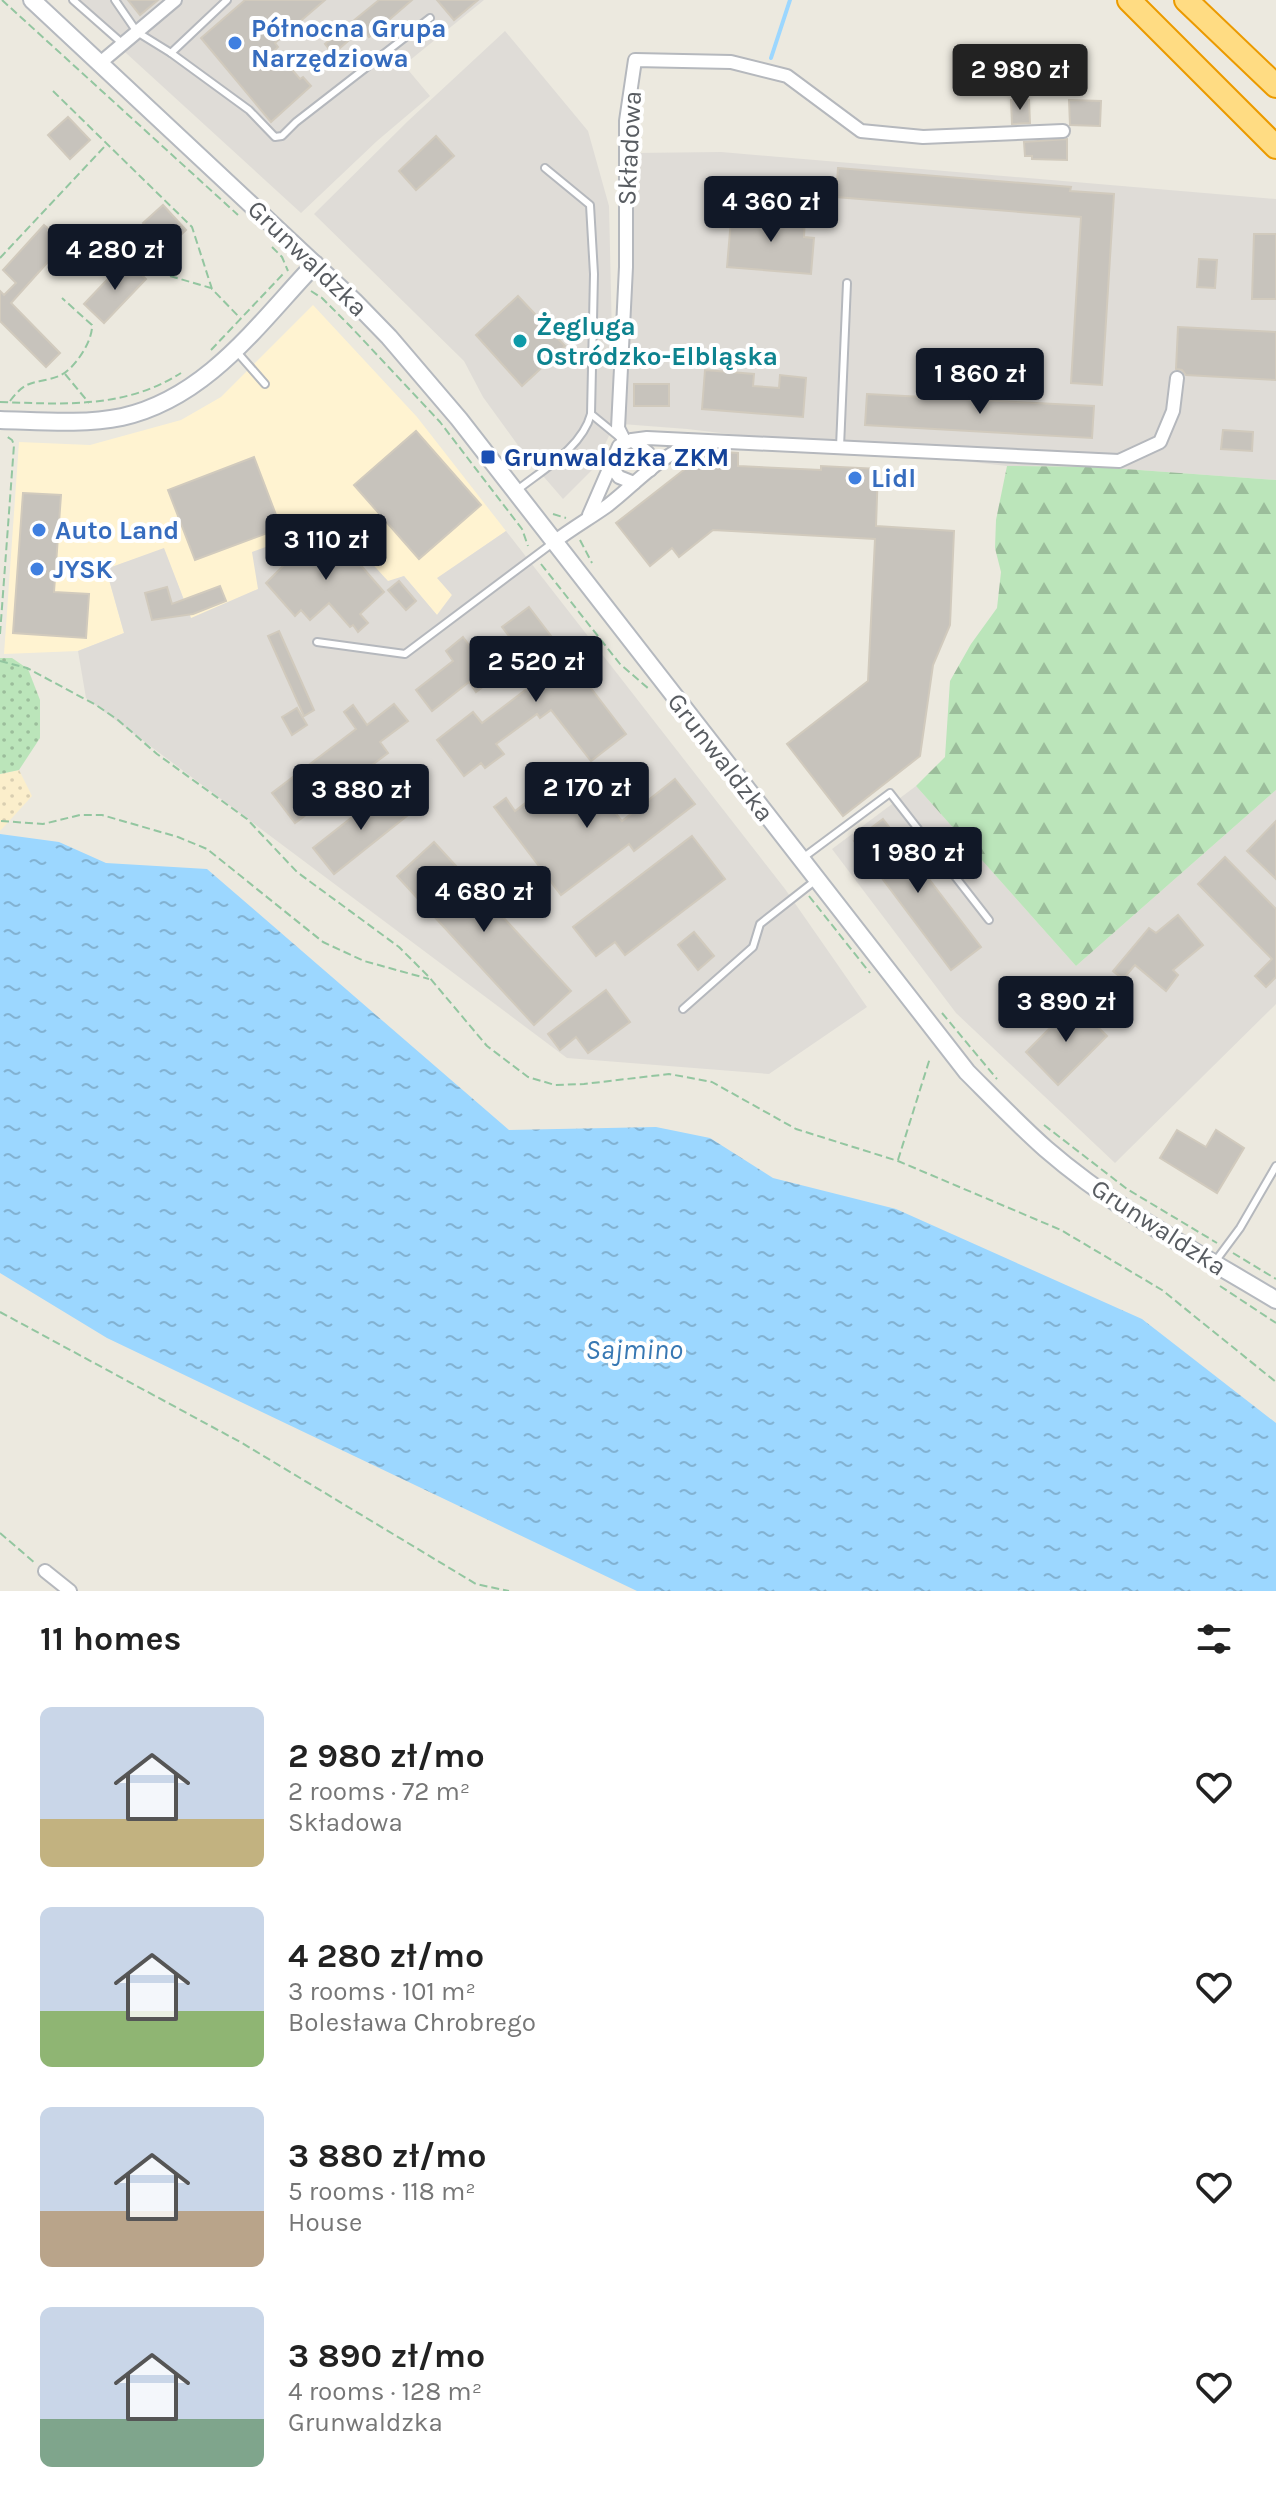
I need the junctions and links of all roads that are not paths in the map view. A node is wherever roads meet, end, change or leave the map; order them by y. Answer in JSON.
{"nodes":[{"id":1,"x":32,"y":0,"type":"edge"},
{"id":2,"x":73,"y":0,"type":"edge"},
{"id":3,"x":115,"y":0,"type":"edge"},
{"id":4,"x":175,"y":0,"type":"edge"},
{"id":5,"x":227,"y":0,"type":"edge"},
{"id":6,"x":1129,"y":0,"type":"edge"},
{"id":7,"x":1186,"y":0,"type":"edge"},
{"id":8,"x":430,"y":18,"type":"dead end"},
{"id":9,"x":137,"y":32,"type":"junction"},
{"id":10,"x":123,"y":44,"type":"junction"},
{"id":11,"x":171,"y":53,"type":"junction"},
{"id":12,"x":100,"y":63,"type":"junction"},
{"id":13,"x":1276,"y":86,"type":"edge"},
{"id":14,"x":1063,"y":131,"type":"dead end"},
{"id":15,"x":1276,"y":147,"type":"edge"},
{"id":16,"x":545,"y":168,"type":"dead end"},
{"id":17,"x":315,"y":264,"type":"junction"},
{"id":18,"x":847,"y":283,"type":"dead end"},
{"id":19,"x":235,"y":349,"type":"junction"},
{"id":20,"x":1177,"y":378,"type":"dead end"},
{"id":21,"x":265,"y":384,"type":"dead end"},
{"id":22,"x":591,"y":414,"type":"junction"},
{"id":23,"x":0,"y":420,"type":"edge"},
{"id":24,"x":706,"y":440,"type":"junction"},
{"id":25,"x":629,"y":441,"type":"junction"},
{"id":26,"x":840,"y":447,"type":"junction"},
{"id":27,"x":610,"y":465,"type":"junction"},
{"id":28,"x":650,"y":470,"type":"junction"},
{"id":29,"x":634,"y":483,"type":"junction"},
{"id":30,"x":515,"y":492,"type":"junction"},
{"id":31,"x":589,"y":515,"type":"junction"},
{"id":32,"x":554,"y":542,"type":"junction"},
{"id":33,"x":317,"y":642,"type":"dead end"},
{"id":34,"x":800,"y":859,"type":"junction"},
{"id":35,"x":810,"y":884,"type":"junction"},
{"id":36,"x":989,"y":920,"type":"dead end"},
{"id":37,"x":683,"y":1009,"type":"dead end"},
{"id":38,"x":1276,"y":1166,"type":"edge"},
{"id":39,"x":1268,"y":1179,"type":"junction"},
{"id":40,"x":1276,"y":1184,"type":"edge"},
{"id":41,"x":1214,"y":1263,"type":"junction"},
{"id":42,"x":1276,"y":1300,"type":"edge"},
{"id":43,"x":45,"y":1571,"type":"road end"},
{"id":44,"x":70,"y":1591,"type":"edge"}],
"edges":[{"from":1,"to":12,"type":"main road","name":"Grunwaldzka"},
{"from":2,"to":10,"type":"lane"},
{"from":3,"to":9,"type":"lane"},
{"from":4,"to":9,"type":"street"},
{"from":5,"to":11,"type":"lane"},
{"from":6,"to":15,"type":"highway"},
{"from":7,"to":13,"type":"highway"},
{"from":8,"to":11,"type":"lane"},
{"from":9,"to":10,"type":"street"},
{"from":9,"to":11,"type":"lane"},
{"from":10,"to":12,"type":"street"},
{"from":12,"to":17,"type":"main road","name":"Grunwaldzka"},
{"from":14,"to":25,"type":"street","name":"Składowa"},
{"from":16,"to":22,"type":"lane"},
{"from":17,"to":19,"type":"main road"},
{"from":17,"to":30,"type":"main road","name":"Grunwaldzka"},
{"from":18,"to":26,"type":"lane"},
{"from":19,"to":21,"type":"lane"},
{"from":19,"to":23,"type":"main road"},
{"from":20,"to":26,"type":"street"},
{"from":22,"to":25,"type":"lane"},
{"from":22,"to":30,"type":"lane"},
{"from":24,"to":25,"type":"street"},
{"from":24,"to":26,"type":"street"},
{"from":24,"to":28,"type":"street"},
{"from":25,"to":27,"type":"street"},
{"from":25,"to":28,"type":"street","name":"Składowa"},
{"from":27,"to":29,"type":"street"},
{"from":27,"to":31,"type":"street"},
{"from":28,"to":29,"type":"street"},
{"from":29,"to":31,"type":"street"},
{"from":30,"to":32,"type":"main road","name":"Grunwaldzka"},
{"from":31,"to":32,"type":"street"},
{"from":32,"to":33,"type":"lane"},
{"from":32,"to":34,"type":"main road","name":"Grunwaldzka"},
{"from":34,"to":35,"type":"main road","name":"Grunwaldzka"},
{"from":34,"to":36,"type":"lane"},
{"from":35,"to":37,"type":"lane"},
{"from":35,"to":41,"type":"main road","name":"Grunwaldzka"},
{"from":38,"to":39,"type":"lane"},
{"from":39,"to":40,"type":"lane"},
{"from":39,"to":41,"type":"lane"},
{"from":41,"to":42,"type":"main road","name":"Grunwaldzka"},
{"from":43,"to":44,"type":"street"}]}
